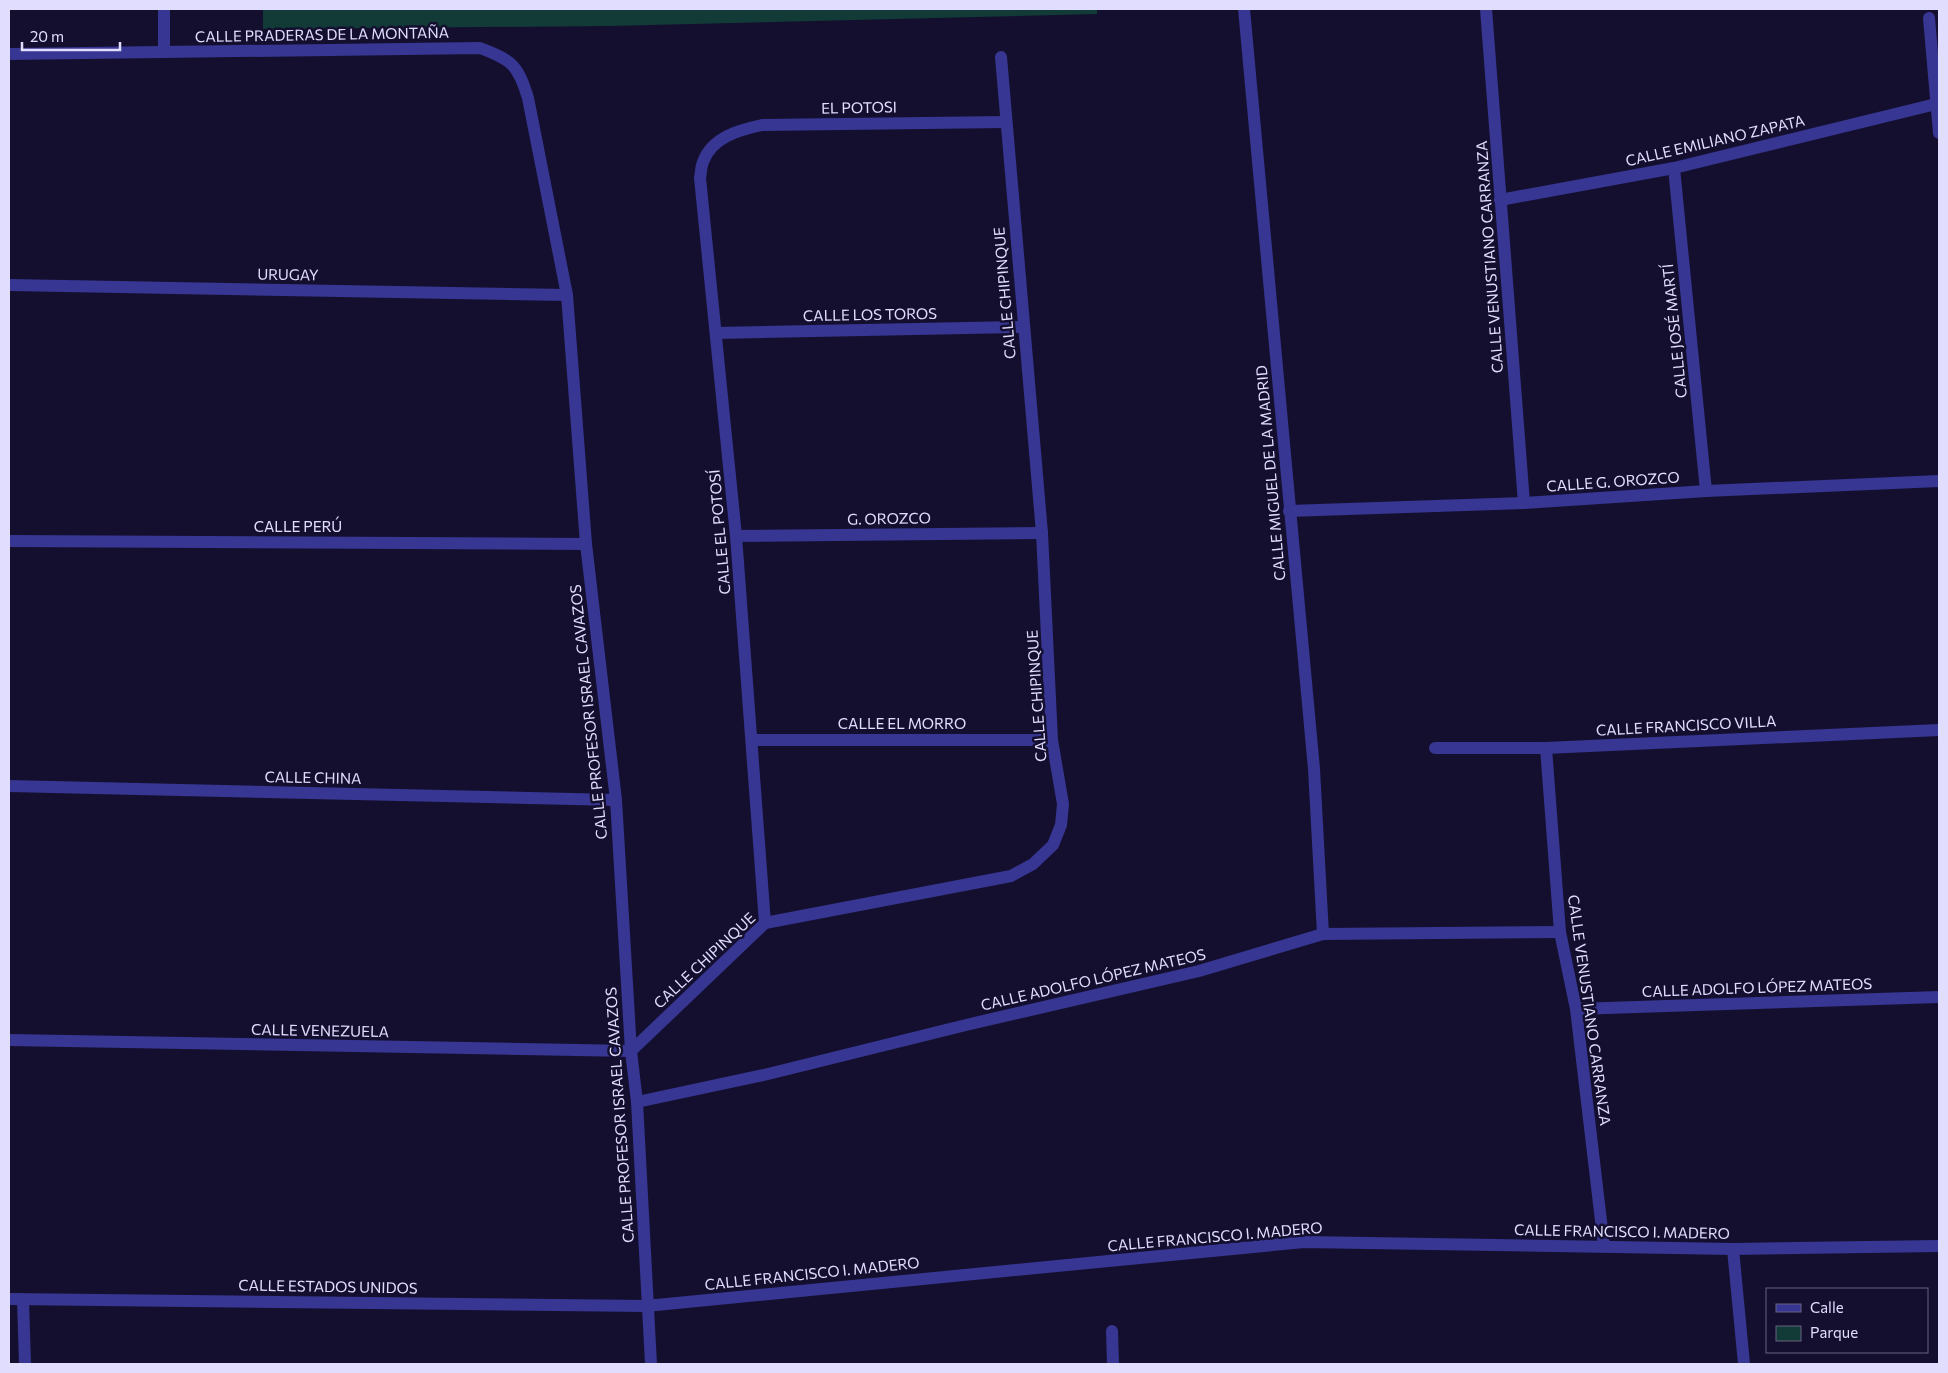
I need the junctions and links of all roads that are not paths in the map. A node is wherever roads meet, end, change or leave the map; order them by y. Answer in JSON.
{"nodes":[{"id":1,"x":164,"y":9,"type":"edge"},
{"id":2,"x":1244,"y":9,"type":"edge"},
{"id":3,"x":1486,"y":9,"type":"edge"},
{"id":4,"x":1929,"y":18,"type":"dead end"},
{"id":5,"x":164,"y":52,"type":"junction"},
{"id":6,"x":9,"y":54,"type":"edge"},
{"id":7,"x":1001,"y":57,"type":"dead end"},
{"id":8,"x":512,"y":64,"type":"joint"},
{"id":9,"x":1936,"y":104,"type":"junction"},
{"id":10,"x":1006,"y":122,"type":"junction"},
{"id":11,"x":1939,"y":133,"type":"edge"},
{"id":12,"x":716,"y":143,"type":"joint"},
{"id":13,"x":1674,"y":168,"type":"junction"},
{"id":14,"x":1500,"y":200,"type":"junction"},
{"id":15,"x":9,"y":285,"type":"edge"},
{"id":16,"x":567,"y":295,"type":"junction"},
{"id":17,"x":1024,"y":327,"type":"junction"},
{"id":18,"x":716,"y":333,"type":"junction"},
{"id":19,"x":1939,"y":481,"type":"edge"},
{"id":20,"x":1706,"y":491,"type":"junction"},
{"id":21,"x":1524,"y":503,"type":"junction"},
{"id":22,"x":1289,"y":511,"type":"junction"},
{"id":23,"x":1042,"y":533,"type":"junction"},
{"id":24,"x":736,"y":536,"type":"junction"},
{"id":25,"x":9,"y":541,"type":"edge"},
{"id":26,"x":586,"y":544,"type":"junction"},
{"id":27,"x":1939,"y":730,"type":"edge"},
{"id":28,"x":752,"y":740,"type":"junction"},
{"id":29,"x":1052,"y":740,"type":"junction"},
{"id":30,"x":1435,"y":748,"type":"dead end"},
{"id":31,"x":1546,"y":748,"type":"junction"},
{"id":32,"x":9,"y":786,"type":"edge"},
{"id":33,"x":616,"y":800,"type":"junction"},
{"id":34,"x":765,"y":923,"type":"junction"},
{"id":35,"x":1560,"y":932,"type":"junction"},
{"id":36,"x":1324,"y":934,"type":"junction"},
{"id":37,"x":1939,"y":997,"type":"edge"},
{"id":38,"x":1576,"y":1009,"type":"junction"},
{"id":39,"x":9,"y":1040,"type":"edge"},
{"id":40,"x":631,"y":1052,"type":"junction"},
{"id":41,"x":637,"y":1102,"type":"junction"},
{"id":42,"x":1604,"y":1246,"type":"junction"},
{"id":43,"x":1939,"y":1246,"type":"edge"},
{"id":44,"x":1733,"y":1249,"type":"junction"},
{"id":45,"x":9,"y":1299,"type":"edge"},
{"id":46,"x":23,"y":1299,"type":"junction"},
{"id":47,"x":646,"y":1306,"type":"junction"},
{"id":48,"x":1112,"y":1332,"type":"dead end"},
{"id":49,"x":25,"y":1364,"type":"edge"},
{"id":50,"x":651,"y":1364,"type":"edge"},
{"id":51,"x":1113,"y":1364,"type":"edge"},
{"id":52,"x":1744,"y":1364,"type":"edge"}],
"edges":[{"from":1,"to":5,"type":"street"},
{"from":2,"to":22,"type":"street","name":"CALLE MIGUEL DE LA MADRID"},
{"from":3,"to":14,"type":"street","name":"CALLE VENUSTIANO CARRANZA"},
{"from":4,"to":9,"type":"street"},
{"from":5,"to":6,"type":"street","name":"CALLE PRADERAS DE LA MONTAÑA"},
{"from":5,"to":8,"type":"street","name":"CALLE PRADERAS DE LA MONTAÑA"},
{"from":7,"to":10,"type":"street","name":"CALLE CHIPINQUE"},
{"from":8,"to":16,"type":"street","name":"CALLE PROFESOR ISRAEL CAVAZOS"},
{"from":9,"to":11,"type":"street"},
{"from":9,"to":13,"type":"street","name":"CALLE EMILIANO ZAPATA"},
{"from":10,"to":12,"type":"street","name":"EL POTOSI"},
{"from":10,"to":17,"type":"street","name":"CALLE CHIPINQUE"},
{"from":12,"to":18,"type":"street","name":"CALLE EL POTOSÍ"},
{"from":13,"to":14,"type":"street","name":"CALLE EMILIANO ZAPATA"},
{"from":13,"to":20,"type":"street","name":"CALLE JOSÉ MARTÍ"},
{"from":14,"to":21,"type":"street","name":"CALLE VENUSTIANO CARRANZA"},
{"from":15,"to":16,"type":"street","name":"URUGAY"},
{"from":16,"to":26,"type":"street","name":"CALLE PROFESOR ISRAEL CAVAZOS"},
{"from":17,"to":18,"type":"street","name":"CALLE LOS TOROS"},
{"from":17,"to":23,"type":"street","name":"CALLE CHIPINQUE"},
{"from":18,"to":24,"type":"street","name":"CALLE EL POTOSÍ"},
{"from":19,"to":20,"type":"street","name":"CALLE G. OROZCO"},
{"from":20,"to":21,"type":"street","name":"CALLE G. OROZCO"},
{"from":21,"to":22,"type":"street","name":"CALLE G. OROZCO"},
{"from":22,"to":36,"type":"street","name":"CALLE MIGUEL DE LA MADRID"},
{"from":23,"to":24,"type":"street","name":"G. OROZCO"},
{"from":23,"to":29,"type":"street","name":"CALLE CHIPINQUE"},
{"from":24,"to":28,"type":"street","name":"CALLE EL POTOSÍ"},
{"from":25,"to":26,"type":"street","name":"CALLE PERÚ"},
{"from":26,"to":33,"type":"street","name":"CALLE PROFESOR ISRAEL CAVAZOS"},
{"from":27,"to":31,"type":"street","name":"CALLE FRANCISCO VILLA"},
{"from":28,"to":29,"type":"street","name":"CALLE EL MORRO"},
{"from":28,"to":34,"type":"street","name":"CALLE EL POTOSÍ"},
{"from":29,"to":34,"type":"street","name":"CALLE CHIPINQUE"},
{"from":30,"to":31,"type":"street","name":"CALLE FRANCISCO VILLA"},
{"from":31,"to":35,"type":"street","name":"CALLE VENUSTIANO CARRANZA"},
{"from":32,"to":33,"type":"street","name":"CALLE CHINA"},
{"from":33,"to":40,"type":"street","name":"CALLE PROFESOR ISRAEL CAVAZOS"},
{"from":34,"to":40,"type":"street","name":"CALLE CHIPINQUE"},
{"from":35,"to":36,"type":"street","name":"CALLE ADOLFO LÓPEZ MATEOS"},
{"from":35,"to":38,"type":"street","name":"CALLE VENUSTIANO CARRANZA"},
{"from":36,"to":41,"type":"street","name":"CALLE ADOLFO LÓPEZ MATEOS"},
{"from":37,"to":38,"type":"street","name":"CALLE ADOLFO LÓPEZ MATEOS"},
{"from":38,"to":42,"type":"street","name":"CALLE VENUSTIANO CARRANZA"},
{"from":39,"to":40,"type":"street","name":"CALLE VENEZUELA"},
{"from":40,"to":41,"type":"street","name":"CALLE PROFESOR ISRAEL CAVAZOS"},
{"from":41,"to":47,"type":"street","name":"CALLE PROFESOR ISRAEL CAVAZOS"},
{"from":42,"to":44,"type":"street","name":"CALLE FRANCISCO I. MADERO"},
{"from":42,"to":47,"type":"street","name":"CALLE FRANCISCO I. MADERO"},
{"from":43,"to":44,"type":"street","name":"CALLE FRANCISCO I. MADERO"},
{"from":44,"to":52,"type":"street"},
{"from":45,"to":46,"type":"street","name":"CALLE ESTADOS UNIDOS"},
{"from":46,"to":47,"type":"street","name":"CALLE ESTADOS UNIDOS"},
{"from":46,"to":49,"type":"street"},
{"from":47,"to":50,"type":"street","name":"CALLE PROFESOR ISRAEL CAVAZOS"},
{"from":48,"to":51,"type":"street"}]}
